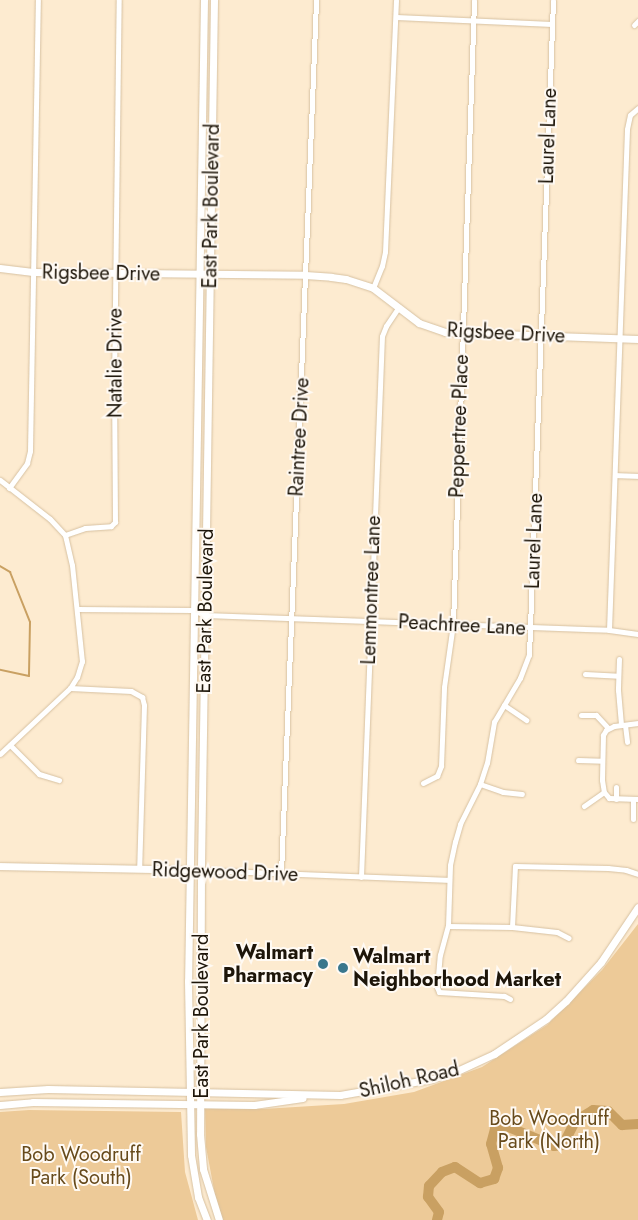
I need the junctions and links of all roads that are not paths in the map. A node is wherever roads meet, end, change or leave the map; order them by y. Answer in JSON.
{"nodes":[{"id":1,"x":38,"y":0,"type":"edge"},
{"id":2,"x":119,"y":0,"type":"edge"},
{"id":3,"x":204,"y":0,"type":"edge"},
{"id":4,"x":214,"y":0,"type":"edge"},
{"id":5,"x":316,"y":0,"type":"edge"},
{"id":6,"x":396,"y":0,"type":"edge"},
{"id":7,"x":474,"y":0,"type":"edge"},
{"id":8,"x":553,"y":0,"type":"edge"},
{"id":9,"x":396,"y":17,"type":"junction"},
{"id":10,"x":473,"y":21,"type":"junction"},
{"id":11,"x":552,"y":24,"type":"junction"},
{"id":12,"x":637,"y":108,"type":"edge"},
{"id":13,"x":0,"y":268,"type":"edge"},
{"id":14,"x":33,"y":272,"type":"junction"},
{"id":15,"x":115,"y":274,"type":"junction"},
{"id":16,"x":200,"y":275,"type":"junction"},
{"id":17,"x":210,"y":275,"type":"junction"},
{"id":18,"x":305,"y":275,"type":"junction"},
{"id":19,"x":373,"y":288,"type":"junction"},
{"id":20,"x":399,"y":308,"type":"junction"},
{"id":21,"x":462,"y":333,"type":"junction"},
{"id":22,"x":542,"y":336,"type":"junction"},
{"id":23,"x":620,"y":338,"type":"junction"},
{"id":24,"x":638,"y":339,"type":"edge"},
{"id":25,"x":615,"y":475,"type":"junction"},
{"id":26,"x":638,"y":476,"type":"edge"},
{"id":27,"x":0,"y":480,"type":"edge"},
{"id":28,"x":10,"y":488,"type":"junction"},
{"id":29,"x":65,"y":535,"type":"junction"},
{"id":30,"x":77,"y":609,"type":"junction"},
{"id":31,"x":192,"y":610,"type":"junction"},
{"id":32,"x":205,"y":615,"type":"junction"},
{"id":33,"x":290,"y":619,"type":"junction"},
{"id":34,"x":369,"y":621,"type":"junction"},
{"id":35,"x":453,"y":624,"type":"junction"},
{"id":36,"x":530,"y":628,"type":"junction"},
{"id":37,"x":609,"y":630,"type":"junction"},
{"id":38,"x":638,"y":634,"type":"edge"},
{"id":39,"x":619,"y":659,"type":"dead end"},
{"id":40,"x":585,"y":674,"type":"dead end"},
{"id":41,"x":618,"y":676,"type":"junction"},
{"id":42,"x":70,"y":688,"type":"junction"},
{"id":43,"x":504,"y":705,"type":"junction"},
{"id":44,"x":581,"y":716,"type":"dead end"},
{"id":45,"x":526,"y":720,"type":"dead end"},
{"id":46,"x":638,"y":723,"type":"edge"},
{"id":47,"x":623,"y":725,"type":"junction"},
{"id":48,"x":608,"y":728,"type":"junction"},
{"id":49,"x":627,"y":742,"type":"dead end"},
{"id":50,"x":10,"y":745,"type":"junction"},
{"id":51,"x":0,"y":754,"type":"edge"},
{"id":52,"x":578,"y":760,"type":"dead end"},
{"id":53,"x":602,"y":761,"type":"junction"},
{"id":54,"x":59,"y":780,"type":"dead end"},
{"id":55,"x":424,"y":783,"type":"dead end"},
{"id":56,"x":480,"y":784,"type":"junction"},
{"id":57,"x":616,"y":787,"type":"dead end"},
{"id":58,"x":604,"y":792,"type":"junction"},
{"id":59,"x":522,"y":794,"type":"dead end"},
{"id":60,"x":616,"y":799,"type":"junction"},
{"id":61,"x":636,"y":799,"type":"edge"},
{"id":62,"x":584,"y":806,"type":"dead end"},
{"id":63,"x":633,"y":819,"type":"dead end"},
{"id":64,"x":0,"y":866,"type":"edge"},
{"id":65,"x":139,"y":869,"type":"junction"},
{"id":66,"x":188,"y":870,"type":"junction"},
{"id":67,"x":201,"y":870,"type":"junction"},
{"id":68,"x":281,"y":873,"type":"junction"},
{"id":69,"x":638,"y":874,"type":"edge"},
{"id":70,"x":361,"y":877,"type":"junction"},
{"id":71,"x":449,"y":880,"type":"junction"},
{"id":72,"x":638,"y":907,"type":"edge"},
{"id":73,"x":448,"y":926,"type":"junction"},
{"id":74,"x":512,"y":928,"type":"junction"},
{"id":75,"x":569,"y":938,"type":"dead end"},
{"id":76,"x":510,"y":998,"type":"dead end"},
{"id":77,"x":0,"y":1092,"type":"edge"},
{"id":78,"x":188,"y":1093,"type":"junction"},
{"id":79,"x":200,"y":1093,"type":"junction"},
{"id":80,"x":323,"y":1095,"type":"junction"},
{"id":81,"x":189,"y":1104,"type":"junction"},
{"id":82,"x":200,"y":1104,"type":"junction"},
{"id":83,"x":0,"y":1105,"type":"edge"},
{"id":84,"x":206,"y":1220,"type":"edge"},
{"id":85,"x":219,"y":1220,"type":"edge"}],
"edges":[{"from":1,"to":14,"type":"street"},
{"from":2,"to":15,"type":"street","name":"Natalie Drive"},
{"from":3,"to":16,"type":"main road","name":"East Park Boulevard"},
{"from":4,"to":17,"type":"main road","name":"East Park Boulevard"},
{"from":5,"to":18,"type":"street","name":"Raintree Drive"},
{"from":6,"to":9,"type":"street"},
{"from":7,"to":10,"type":"street","name":"Peppertree Place"},
{"from":8,"to":11,"type":"street","name":"Laurel Lane"},
{"from":9,"to":10,"type":"street"},
{"from":9,"to":19,"type":"street"},
{"from":10,"to":11,"type":"street"},
{"from":10,"to":21,"type":"street","name":"Peppertree Place"},
{"from":11,"to":22,"type":"street","name":"Laurel Lane"},
{"from":12,"to":23,"type":"street"},
{"from":13,"to":14,"type":"main road","name":"Rigsbee Drive"},
{"from":14,"to":15,"type":"main road","name":"Rigsbee Drive"},
{"from":14,"to":28,"type":"street"},
{"from":15,"to":16,"type":"main road","name":"Rigsbee Drive"},
{"from":15,"to":29,"type":"street","name":"Natalie Drive"},
{"from":16,"to":17,"type":"main road","name":"Rigsbee Drive"},
{"from":16,"to":31,"type":"main road","name":"East Park Boulevard"},
{"from":17,"to":18,"type":"main road","name":"Rigsbee Drive"},
{"from":17,"to":32,"type":"main road","name":"East Park Boulevard"},
{"from":18,"to":19,"type":"main road","name":"Rigsbee Drive"},
{"from":18,"to":33,"type":"street","name":"Raintree Drive"},
{"from":19,"to":20,"type":"main road","name":"Rigsbee Drive"},
{"from":20,"to":21,"type":"main road","name":"Rigsbee Drive"},
{"from":20,"to":34,"type":"street","name":"Lemmontree Lane"},
{"from":21,"to":22,"type":"main road","name":"Rigsbee Drive"},
{"from":21,"to":35,"type":"street","name":"Peppertree Place"},
{"from":22,"to":23,"type":"main road","name":"Rigsbee Drive"},
{"from":22,"to":36,"type":"street","name":"Laurel Lane"},
{"from":23,"to":24,"type":"main road","name":"Rigsbee Drive"},
{"from":23,"to":25,"type":"street"},
{"from":25,"to":26,"type":"street"},
{"from":25,"to":37,"type":"street"},
{"from":27,"to":28,"type":"street"},
{"from":28,"to":29,"type":"street"},
{"from":29,"to":30,"type":"street"},
{"from":30,"to":31,"type":"street","name":"Peachtree Lane"},
{"from":30,"to":42,"type":"street"},
{"from":31,"to":32,"type":"street","name":"Peachtree Lane"},
{"from":31,"to":66,"type":"main road","name":"East Park Boulevard"},
{"from":32,"to":33,"type":"street","name":"Peachtree Lane"},
{"from":32,"to":67,"type":"main road","name":"East Park Boulevard"},
{"from":33,"to":34,"type":"street","name":"Peachtree Lane"},
{"from":33,"to":68,"type":"street","name":"Raintree Drive"},
{"from":34,"to":35,"type":"street","name":"Peachtree Lane"},
{"from":34,"to":70,"type":"street","name":"Lemmontree Lane"},
{"from":35,"to":36,"type":"street","name":"Peachtree Lane"},
{"from":35,"to":55,"type":"street","name":"Peppertree Place"},
{"from":36,"to":37,"type":"street","name":"Peachtree Lane"},
{"from":36,"to":43,"type":"street","name":"Laurel Lane"},
{"from":37,"to":38,"type":"street","name":"Peachtree Lane"},
{"from":39,"to":41,"type":"street"},
{"from":40,"to":41,"type":"street"},
{"from":41,"to":47,"type":"street"},
{"from":42,"to":50,"type":"street"},
{"from":42,"to":65,"type":"street"},
{"from":43,"to":45,"type":"street"},
{"from":43,"to":56,"type":"street","name":"Laurel Lane"},
{"from":44,"to":48,"type":"street"},
{"from":46,"to":47,"type":"street"},
{"from":47,"to":48,"type":"street"},
{"from":47,"to":49,"type":"street"},
{"from":48,"to":53,"type":"street"},
{"from":50,"to":51,"type":"street"},
{"from":50,"to":54,"type":"street"},
{"from":52,"to":53,"type":"street"},
{"from":53,"to":58,"type":"street"},
{"from":56,"to":59,"type":"street"},
{"from":56,"to":71,"type":"street","name":"Laurel Lane"},
{"from":57,"to":60,"type":"street"},
{"from":58,"to":60,"type":"street"},
{"from":58,"to":62,"type":"street"},
{"from":60,"to":61,"type":"street"},
{"from":61,"to":63,"type":"street"},
{"from":64,"to":65,"type":"main road","name":"Ridgewood Drive"},
{"from":65,"to":66,"type":"main road","name":"Ridgewood Drive"},
{"from":66,"to":67,"type":"main road","name":"Ridgewood Drive"},
{"from":66,"to":78,"type":"main road","name":"East Park Boulevard"},
{"from":67,"to":68,"type":"street","name":"Ridgewood Drive"},
{"from":67,"to":79,"type":"main road","name":"East Park Boulevard"},
{"from":68,"to":70,"type":"street","name":"Ridgewood Drive"},
{"from":69,"to":74,"type":"street"},
{"from":70,"to":71,"type":"street","name":"Ridgewood Drive"},
{"from":71,"to":73,"type":"street","name":"Laurel Lane"},
{"from":72,"to":80,"type":"main road","name":"Shiloh Road"},
{"from":73,"to":74,"type":"street"},
{"from":73,"to":76,"type":"street","name":"Laurel Lane"},
{"from":74,"to":75,"type":"street"},
{"from":77,"to":78,"type":"main road","name":"Shiloh Road"},
{"from":78,"to":79,"type":"main road","name":"Shiloh Road"},
{"from":78,"to":81,"type":"main road","name":"East Park Boulevard"},
{"from":79,"to":80,"type":"main road","name":"Shiloh Road"},
{"from":79,"to":82,"type":"main road","name":"East Park Boulevard"},
{"from":80,"to":82,"type":"main road","name":"Shiloh Road"},
{"from":81,"to":82,"type":"main road","name":"Shiloh Road"},
{"from":81,"to":83,"type":"main road","name":"Shiloh Road"},
{"from":81,"to":84,"type":"main road","name":"East Park Boulevard"},
{"from":82,"to":85,"type":"main road","name":"East Park Boulevard"}]}
